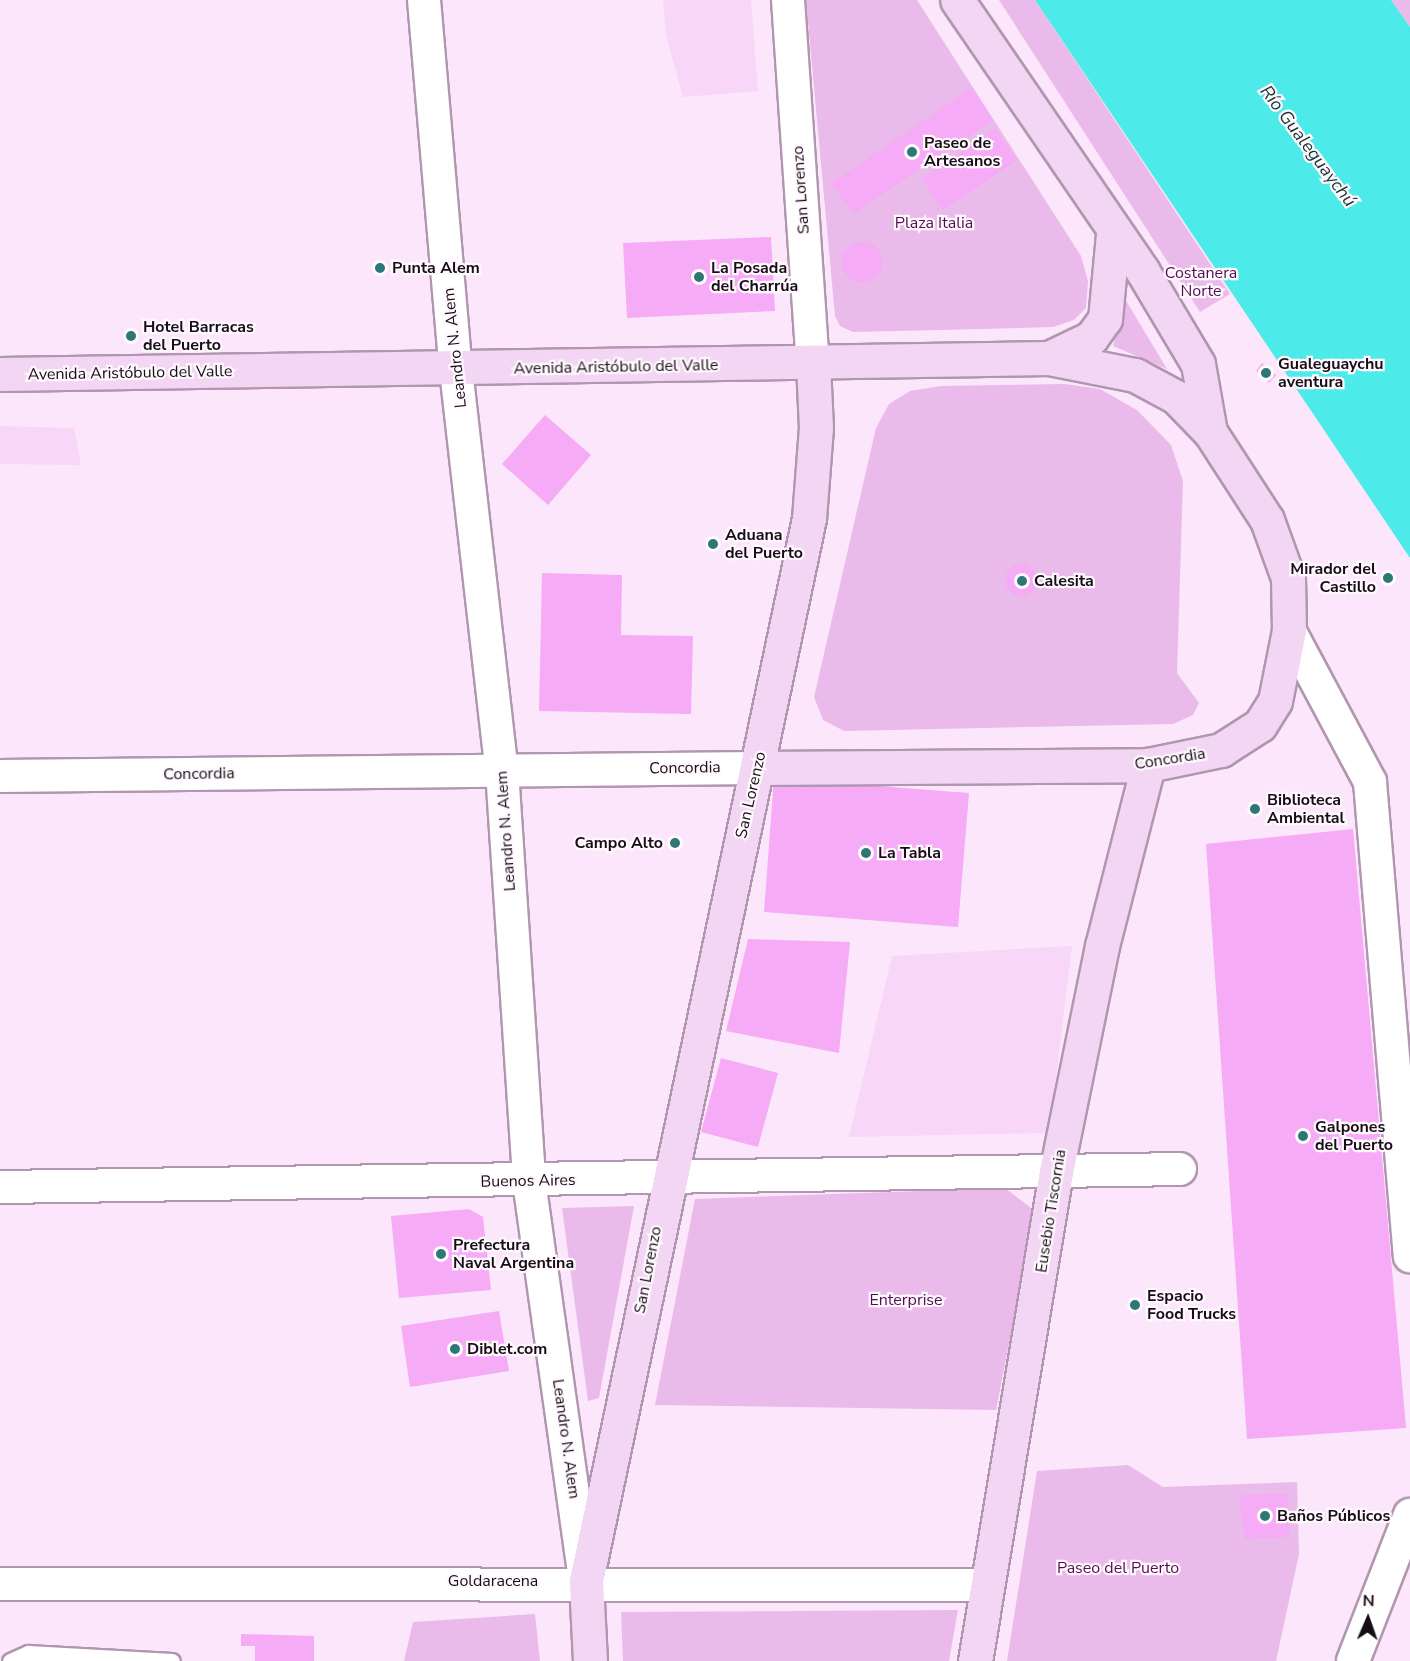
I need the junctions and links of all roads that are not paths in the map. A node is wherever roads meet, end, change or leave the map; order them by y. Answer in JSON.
{"nodes":[{"id":1,"x":424,"y":0,"type":"edge"},
{"id":2,"x":788,"y":0,"type":"edge"},
{"id":3,"x":957,"y":0,"type":"edge"},
{"id":4,"x":1113,"y":236,"type":"junction"},
{"id":5,"x":1049,"y":358,"type":"junction"},
{"id":6,"x":813,"y":364,"type":"junction"},
{"id":7,"x":456,"y":369,"type":"junction"},
{"id":8,"x":0,"y":374,"type":"edge"},
{"id":9,"x":1210,"y":432,"type":"junction"},
{"id":10,"x":1289,"y":630,"type":"junction"},
{"id":11,"x":1148,"y":765,"type":"junction"},
{"id":12,"x":757,"y":768,"type":"junction"},
{"id":13,"x":502,"y":771,"type":"junction"},
{"id":14,"x":0,"y":776,"type":"edge"},
{"id":15,"x":1180,"y":1169,"type":"dead end"},
{"id":16,"x":1056,"y":1172,"type":"junction"},
{"id":17,"x":666,"y":1180,"type":"junction"},
{"id":18,"x":529,"y":1181,"type":"junction"},
{"id":19,"x":0,"y":1186,"type":"edge"},
{"id":20,"x":1410,"y":1256,"type":"edge"},
{"id":21,"x":1410,"y":1515,"type":"edge"},
{"id":22,"x":586,"y":1581,"type":"junction"},
{"id":23,"x":0,"y":1584,"type":"edge"},
{"id":24,"x":986,"y":1585,"type":"junction"},
{"id":25,"x":10,"y":1661,"type":"edge"},
{"id":26,"x":172,"y":1661,"type":"edge"},
{"id":27,"x":590,"y":1661,"type":"edge"},
{"id":28,"x":975,"y":1661,"type":"edge"},
{"id":29,"x":1353,"y":1661,"type":"edge"}],
"edges":[{"from":1,"to":7,"type":"street","name":"Leandro N. Alem"},
{"from":2,"to":6,"type":"street","name":"San Lorenzo"},
{"from":3,"to":4,"type":"main road"},
{"from":4,"to":5,"type":"main road"},
{"from":4,"to":9,"type":"main road"},
{"from":5,"to":6,"type":"main road","name":"Avenida Aristóbulo del Valle"},
{"from":5,"to":9,"type":"main road","name":"Avenida Aristóbulo del Valle"},
{"from":6,"to":7,"type":"main road","name":"Avenida Aristóbulo del Valle"},
{"from":6,"to":12,"type":"main road","name":"San Lorenzo"},
{"from":7,"to":8,"type":"main road","name":"Avenida Aristóbulo del Valle"},
{"from":7,"to":13,"type":"street","name":"Leandro N. Alem"},
{"from":9,"to":10,"type":"main road","name":"Concordia"},
{"from":10,"to":11,"type":"main road","name":"Concordia"},
{"from":10,"to":20,"type":"street"},
{"from":11,"to":12,"type":"main road","name":"Concordia"},
{"from":11,"to":16,"type":"main road","name":"Eusebio Tiscornia"},
{"from":12,"to":13,"type":"street","name":"Concordia"},
{"from":12,"to":17,"type":"main road","name":"San Lorenzo"},
{"from":13,"to":14,"type":"street","name":"Concordia"},
{"from":13,"to":18,"type":"street","name":"Leandro N. Alem"},
{"from":15,"to":16,"type":"street","name":"Buenos Aires"},
{"from":16,"to":17,"type":"street","name":"Buenos Aires"},
{"from":16,"to":24,"type":"main road","name":"Eusebio Tiscornia"},
{"from":17,"to":18,"type":"street","name":"Buenos Aires"},
{"from":17,"to":22,"type":"main road","name":"San Lorenzo"},
{"from":18,"to":19,"type":"street","name":"Buenos Aires"},
{"from":18,"to":22,"type":"street","name":"Leandro N. Alem"},
{"from":21,"to":29,"type":"street"},
{"from":22,"to":23,"type":"street","name":"Goldaracena"},
{"from":22,"to":24,"type":"street","name":"Goldaracena"},
{"from":22,"to":27,"type":"main road","name":"Leandro N. Alem"},
{"from":24,"to":28,"type":"main road","name":"Eusebio Tiscornia"},
{"from":25,"to":26,"type":"lane"}]}
